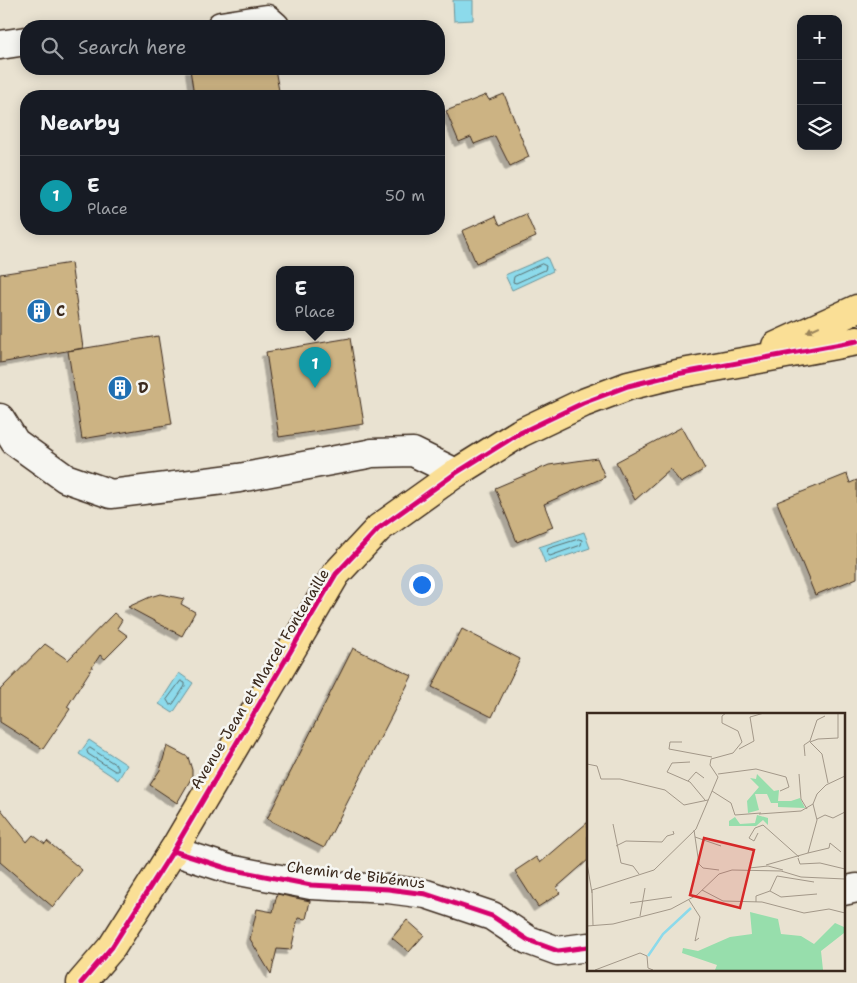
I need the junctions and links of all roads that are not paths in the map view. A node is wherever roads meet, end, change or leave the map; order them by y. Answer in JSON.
{"nodes":[{"id":1,"x":20,"y":42,"type":"edge"},
{"id":2,"x":0,"y":46,"type":"edge"},
{"id":3,"x":857,"y":308,"type":"edge"},
{"id":4,"x":857,"y":341,"type":"edge"},
{"id":5,"x":741,"y":362,"type":"junction"},
{"id":6,"x":0,"y":418,"type":"edge"},
{"id":7,"x":456,"y":474,"type":"junction"},
{"id":8,"x":173,"y":851,"type":"junction"},
{"id":9,"x":857,"y":888,"type":"edge"},
{"id":10,"x":844,"y":891,"type":"edge"},
{"id":11,"x":587,"y":947,"type":"edge"},
{"id":12,"x":81,"y":983,"type":"edge"}],
"edges":[{"from":1,"to":2,"type":"street"},
{"from":3,"to":5,"type":"main road","name":"Avenue Jean et Marcel Fontenaille","one_way":true},
{"from":4,"to":5,"type":"main road","name":"Avenue Jean et Marcel Fontenaille"},
{"from":5,"to":7,"type":"main road","name":"Avenue Jean et Marcel Fontenaille"},
{"from":6,"to":7,"type":"street"},
{"from":7,"to":8,"type":"main road","name":"Avenue Jean et Marcel Fontenaille"},
{"from":8,"to":11,"type":"street","name":"Chemin de Bibémus"},
{"from":8,"to":12,"type":"main road","name":"Avenue Jean et Marcel Fontenaille"},
{"from":9,"to":10,"type":"street"}]}
